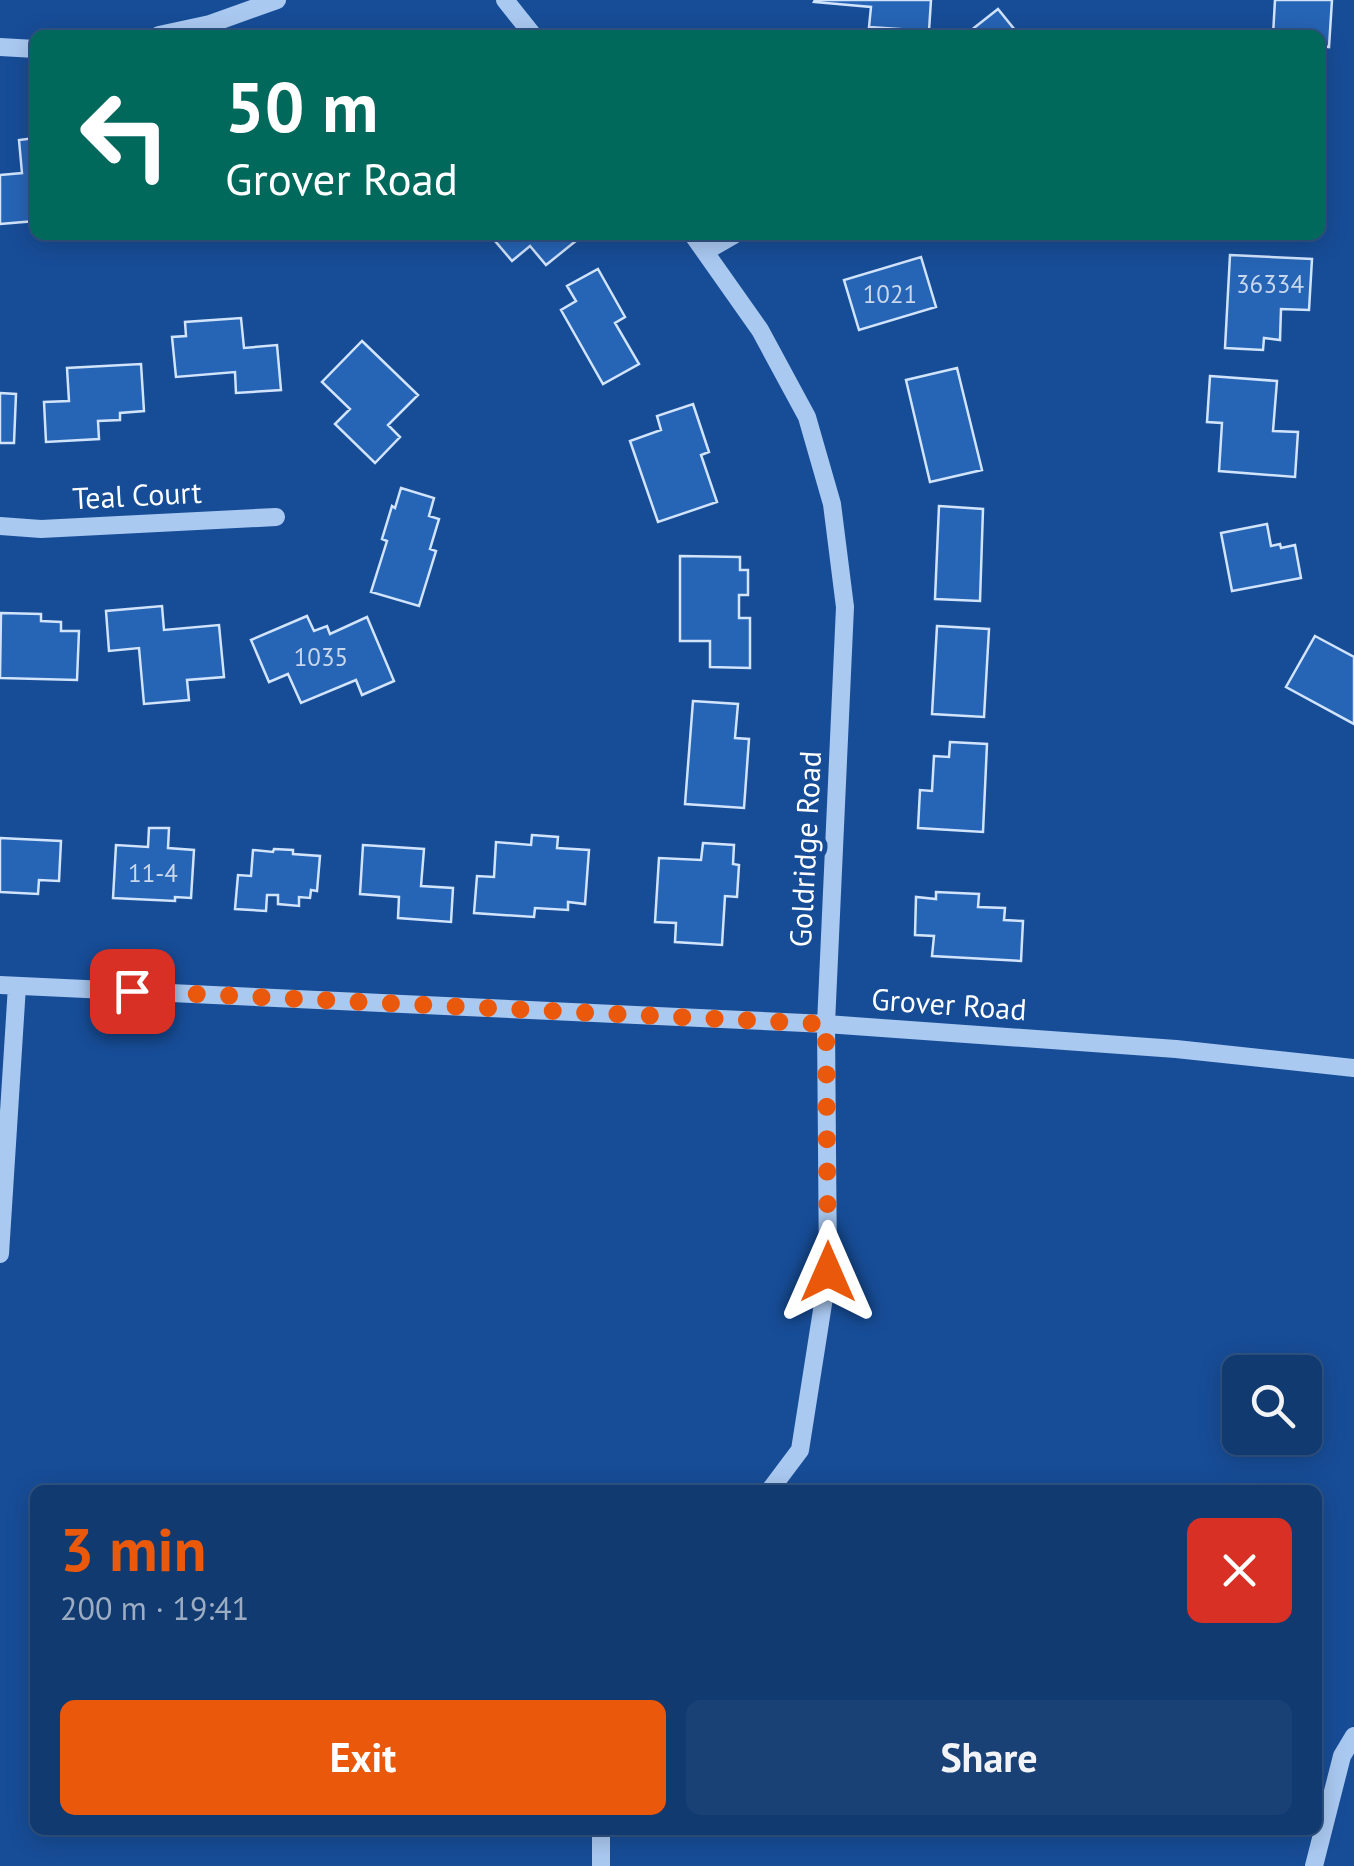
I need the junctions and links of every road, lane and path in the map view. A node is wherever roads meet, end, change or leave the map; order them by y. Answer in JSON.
{"nodes":[{"id":1,"x":277,"y":0,"type":"edge"},
{"id":2,"x":505,"y":0,"type":"edge"},
{"id":3,"x":182,"y":30,"type":"edge"},
{"id":4,"x":529,"y":30,"type":"edge"},
{"id":5,"x":0,"y":46,"type":"edge"},
{"id":6,"x":30,"y":49,"type":"edge"},
{"id":7,"x":697,"y":240,"type":"edge"},
{"id":8,"x":725,"y":240,"type":"edge"},
{"id":9,"x":706,"y":251,"type":"junction"},
{"id":10,"x":276,"y":517,"type":"dead end"},
{"id":11,"x":0,"y":526,"type":"edge"},
{"id":12,"x":8,"y":985,"type":"edge"},
{"id":13,"x":826,"y":1024,"type":"junction"},
{"id":14,"x":1354,"y":1068,"type":"edge"},
{"id":15,"x":0,"y":1254,"type":"edge"},
{"id":16,"x":774,"y":1485,"type":"edge"},
{"id":17,"x":1354,"y":1736,"type":"edge"},
{"id":18,"x":601,"y":1835,"type":"edge"},
{"id":19,"x":1322,"y":1835,"type":"edge"},
{"id":20,"x":1322,"y":1835,"type":"edge"},
{"id":21,"x":601,"y":1866,"type":"edge"},
{"id":22,"x":1314,"y":1866,"type":"edge"}],
"edges":[{"from":1,"to":3,"type":"street"},
{"from":2,"to":4,"type":"street"},
{"from":5,"to":6,"type":"street"},
{"from":7,"to":9,"type":"street","name":"Goldridge Road"},
{"from":8,"to":9,"type":"street"},
{"from":9,"to":13,"type":"street","name":"Goldridge Road"},
{"from":10,"to":11,"type":"street","name":"Teal Court"},
{"from":12,"to":13,"type":"street","name":"Grover Road"},
{"from":12,"to":15,"type":"street"},
{"from":13,"to":14,"type":"street","name":"Grover Road"},
{"from":13,"to":16,"type":"street","name":"Goldridge Road"},
{"from":17,"to":20,"type":"street"},
{"from":18,"to":21,"type":"street"},
{"from":19,"to":22,"type":"street"}]}
